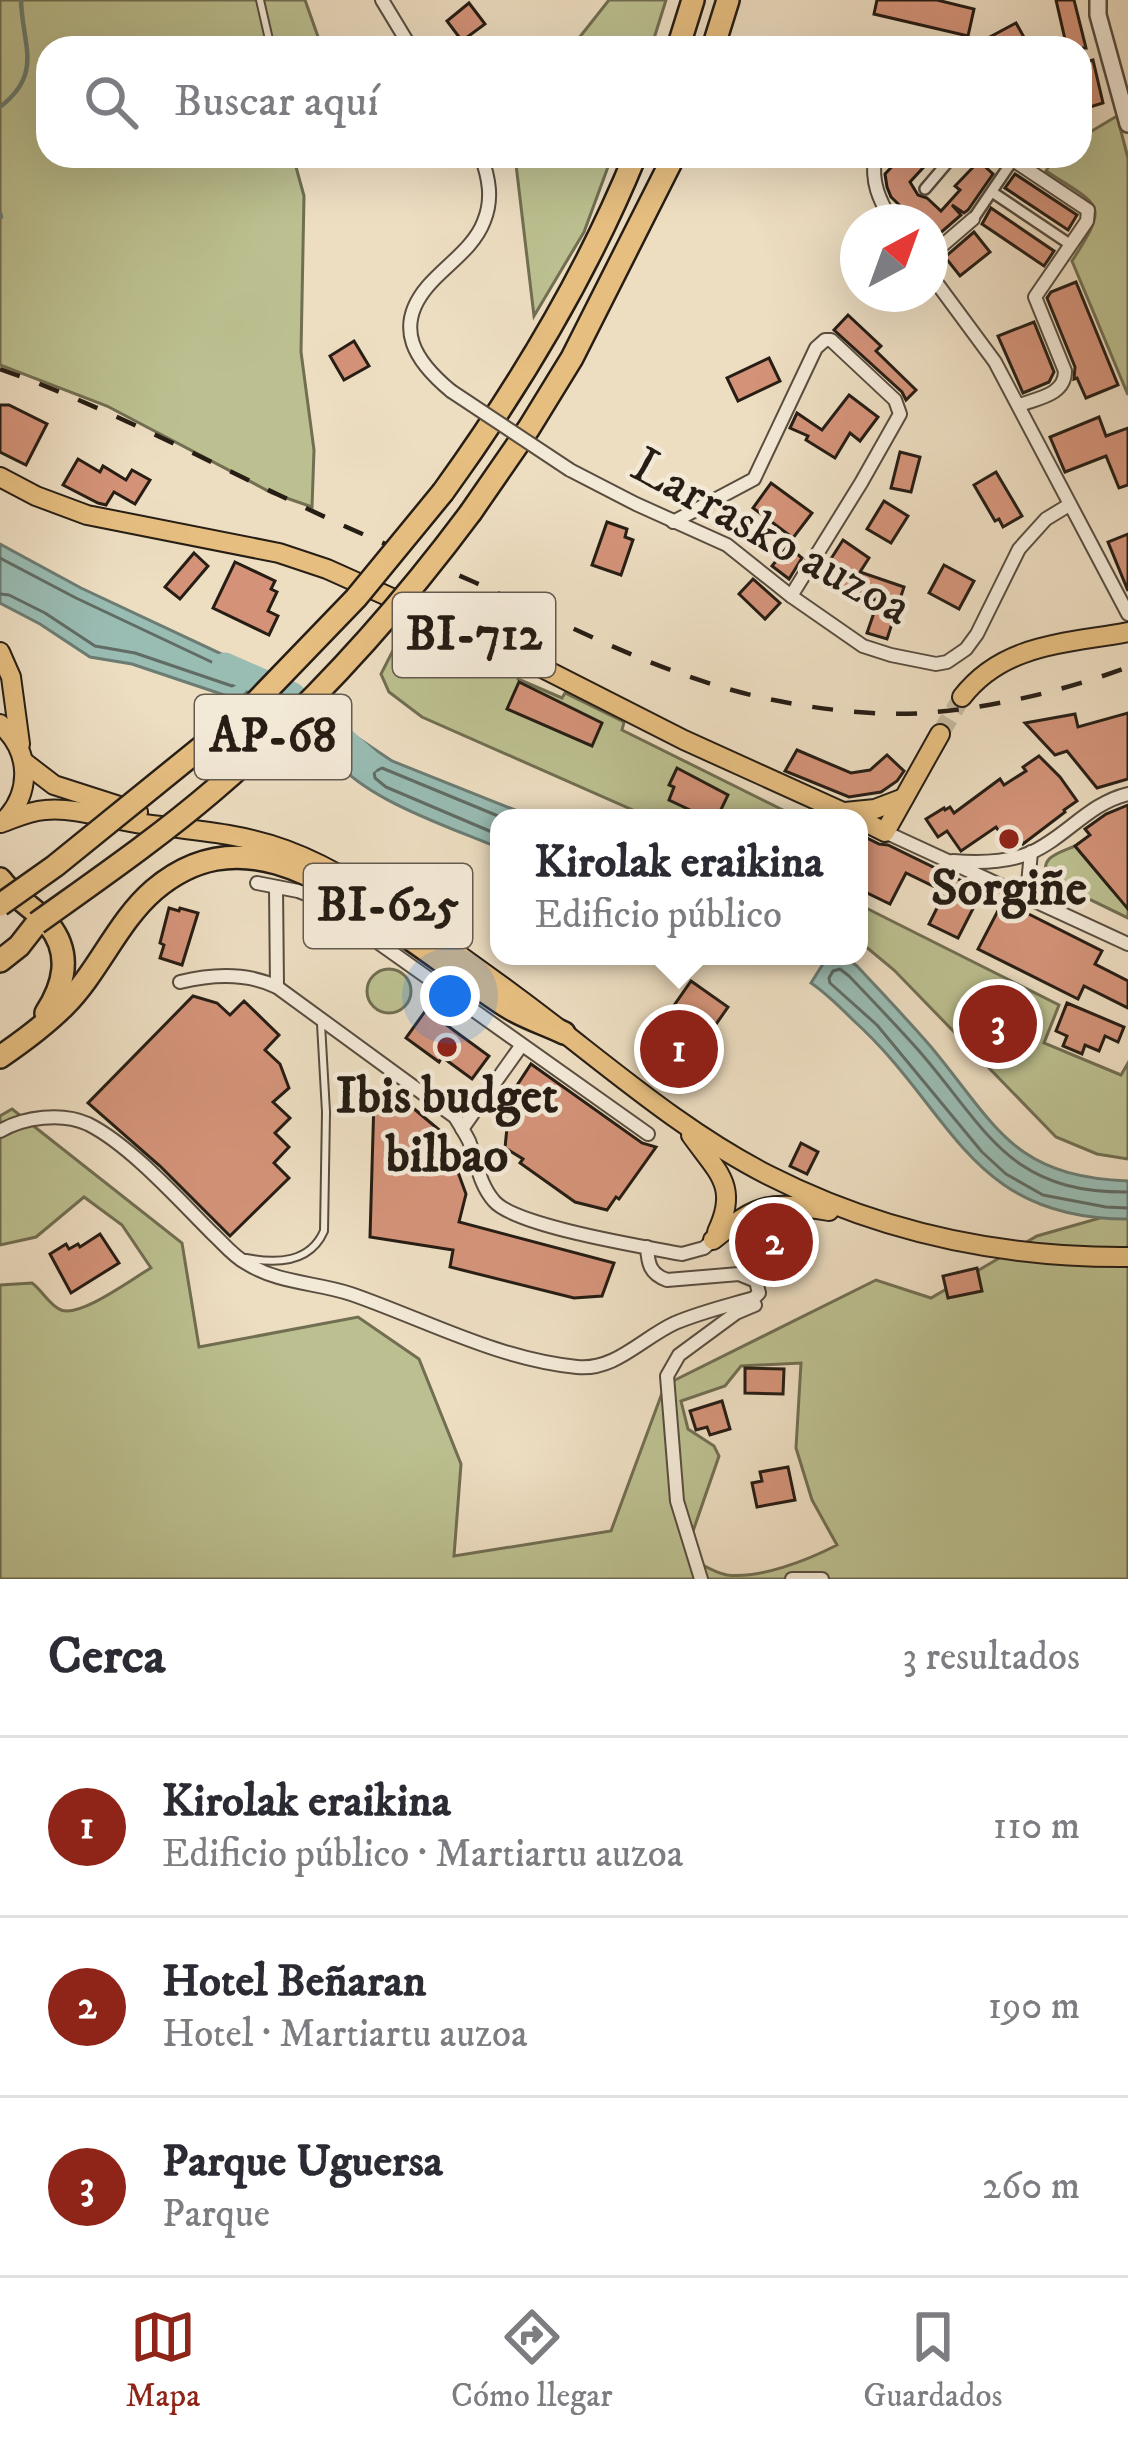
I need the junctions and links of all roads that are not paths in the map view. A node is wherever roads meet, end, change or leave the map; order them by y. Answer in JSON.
{"nodes":[{"id":1,"x":260,"y":0,"type":"edge"},
{"id":2,"x":382,"y":0,"type":"edge"},
{"id":3,"x":693,"y":0,"type":"edge"},
{"id":4,"x":728,"y":0,"type":"edge"},
{"id":5,"x":1096,"y":5,"type":"edge"},
{"id":6,"x":268,"y":36,"type":"edge"},
{"id":7,"x":404,"y":36,"type":"edge"},
{"id":8,"x":682,"y":36,"type":"edge"},
{"id":9,"x":716,"y":36,"type":"edge"},
{"id":10,"x":1128,"y":124,"type":"edge"},
{"id":11,"x":486,"y":168,"type":"edge"},
{"id":12,"x":629,"y":168,"type":"edge"},
{"id":13,"x":668,"y":168,"type":"edge"},
{"id":14,"x":873,"y":168,"type":"edge"},
{"id":15,"x":943,"y":168,"type":"edge"},
{"id":16,"x":1005,"y":168,"type":"edge"},
{"id":17,"x":1025,"y":168,"type":"edge"},
{"id":18,"x":925,"y":189,"type":"dead end"},
{"id":19,"x":992,"y":193,"type":"junction"},
{"id":20,"x":882,"y":204,"type":"edge"},
{"id":21,"x":973,"y":219,"type":"joint"},
{"id":22,"x":948,"y":241,"type":"edge"},
{"id":23,"x":1071,"y":244,"type":"junction"},
{"id":24,"x":948,"y":297,"type":"edge"},
{"id":25,"x":1020,"y":405,"type":"junction"},
{"id":26,"x":0,"y":477,"type":"edge"},
{"id":27,"x":1069,"y":505,"type":"junction"},
{"id":28,"x":673,"y":522,"type":"junction"},
{"id":29,"x":791,"y":596,"type":"junction"},
{"id":30,"x":1128,"y":614,"type":"edge"},
{"id":31,"x":1128,"y":632,"type":"edge"},
{"id":32,"x":0,"y":652,"type":"edge"},
{"id":33,"x":962,"y":697,"type":"tunnel mouth"},
{"id":34,"x":0,"y":724,"type":"edge"},
{"id":35,"x":940,"y":734,"type":"tunnel mouth"},
{"id":36,"x":23,"y":758,"type":"junction"},
{"id":37,"x":1128,"y":794,"type":"edge"},
{"id":38,"x":904,"y":798,"type":"junction"},
{"id":39,"x":835,"y":809,"type":"edge"},
{"id":40,"x":868,"y":812,"type":"edge"},
{"id":41,"x":1,"y":824,"type":"edge"},
{"id":42,"x":868,"y":824,"type":"edge"},
{"id":43,"x":188,"y":828,"type":"junction"},
{"id":44,"x":885,"y":832,"type":"junction"},
{"id":45,"x":1030,"y":852,"type":"junction"},
{"id":46,"x":1007,"y":857,"type":"junction"},
{"id":47,"x":940,"y":860,"type":"junction"},
{"id":48,"x":55,"y":866,"type":"junction"},
{"id":49,"x":0,"y":879,"type":"edge"},
{"id":50,"x":257,"y":883,"type":"dead end"},
{"id":51,"x":1002,"y":885,"type":"junction"},
{"id":52,"x":276,"y":886,"type":"junction"},
{"id":53,"x":0,"y":894,"type":"edge"},
{"id":54,"x":1032,"y":898,"type":"junction"},
{"id":55,"x":0,"y":905,"type":"edge"},
{"id":56,"x":37,"y":923,"type":"junction"},
{"id":57,"x":1128,"y":944,"type":"edge"},
{"id":58,"x":0,"y":945,"type":"edge"},
{"id":59,"x":0,"y":961,"type":"edge"},
{"id":60,"x":180,"y":982,"type":"dead end"},
{"id":61,"x":277,"y":986,"type":"junction"},
{"id":62,"x":320,"y":1018,"type":"junction"},
{"id":63,"x":36,"y":1029,"type":"junction"},
{"id":64,"x":564,"y":1033,"type":"junction"},
{"id":65,"x":521,"y":1046,"type":"junction"},
{"id":66,"x":0,"y":1057,"type":"edge"},
{"id":67,"x":685,"y":1126,"type":"junction"},
{"id":68,"x":462,"y":1129,"type":"junction"},
{"id":69,"x":0,"y":1131,"type":"edge"},
{"id":70,"x":648,"y":1134,"type":"dead end"},
{"id":71,"x":866,"y":1217,"type":"junction"},
{"id":72,"x":713,"y":1240,"type":"junction"},
{"id":73,"x":647,"y":1247,"type":"junction"},
{"id":74,"x":237,"y":1256,"type":"junction"},
{"id":75,"x":1128,"y":1257,"type":"edge"},
{"id":76,"x":757,"y":1296,"type":"junction"},
{"id":77,"x":701,"y":1579,"type":"edge"},
{"id":78,"x":792,"y":1579,"type":"edge"},
{"id":79,"x":822,"y":1579,"type":"edge"}],
"edges":[{"from":1,"to":6,"type":"lane"},
{"from":2,"to":7,"type":"street"},
{"from":3,"to":8,"type":"highway"},
{"from":4,"to":9,"type":"highway"},
{"from":5,"to":10,"type":"street"},
{"from":11,"to":28,"type":"street","name":"Larrasko auzoa","bridge":true},
{"from":12,"to":48,"type":"highway","number":"AP-68","bridge":true},
{"from":13,"to":56,"type":"highway","number":"AP-68","bridge":true},
{"from":14,"to":20,"type":"street"},
{"from":15,"to":18,"type":"street"},
{"from":16,"to":19,"type":"street"},
{"from":17,"to":23,"type":"street"},
{"from":19,"to":21,"type":"street"},
{"from":19,"to":23,"type":"street"},
{"from":21,"to":22,"type":"street"},
{"from":23,"to":25,"type":"street"},
{"from":24,"to":25,"type":"street"},
{"from":25,"to":27,"type":"street"},
{"from":26,"to":39,"type":"main road","number":"BI-712"},
{"from":27,"to":29,"type":"street","name":"Larrasko auzoa"},
{"from":27,"to":30,"type":"street"},
{"from":28,"to":29,"type":"street","name":"Larrasko auzoa"},
{"from":28,"to":29,"type":"street"},
{"from":31,"to":33,"type":"main road"},
{"from":32,"to":36,"type":"main road","number":"BI-625"},
{"from":34,"to":36,"type":"main road","number":"BI-625"},
{"from":35,"to":38,"type":"main road"},
{"from":36,"to":41,"type":"main road","number":"BI-625"},
{"from":36,"to":43,"type":"main road","number":"BI-625"},
{"from":37,"to":45,"type":"street"},
{"from":38,"to":40,"type":"main road"},
{"from":38,"to":44,"type":"main road"},
{"from":41,"to":43,"type":"main road","number":"BI-625"},
{"from":42,"to":44,"type":"main road","number":"BI-712"},
{"from":43,"to":64,"type":"main road","number":"BI-625"},
{"from":44,"to":47,"type":"street"},
{"from":45,"to":46,"type":"street"},
{"from":45,"to":54,"type":"street"},
{"from":46,"to":47,"type":"street"},
{"from":46,"to":51,"type":"street"},
{"from":47,"to":51,"type":"street"},
{"from":48,"to":53,"type":"highway","bridge":true},
{"from":48,"to":55,"type":"highway","number":"AP-68","bridge":true},
{"from":49,"to":63,"type":"highway"},
{"from":50,"to":52,"type":"street"},
{"from":51,"to":54,"type":"street"},
{"from":52,"to":61,"type":"street"},
{"from":52,"to":65,"type":"street"},
{"from":54,"to":57,"type":"street"},
{"from":56,"to":58,"type":"highway","number":"AP-68"},
{"from":56,"to":59,"type":"highway"},
{"from":60,"to":61,"type":"street"},
{"from":61,"to":62,"type":"street"},
{"from":62,"to":68,"type":"street"},
{"from":62,"to":74,"type":"lane"},
{"from":63,"to":64,"type":"highway"},
{"from":63,"to":66,"type":"highway"},
{"from":64,"to":67,"type":"main road","number":"BI-625"},
{"from":65,"to":68,"type":"street"},
{"from":65,"to":70,"type":"street"},
{"from":67,"to":71,"type":"main road","number":"BI-625"},
{"from":67,"to":72,"type":"main road"},
{"from":68,"to":73,"type":"street"},
{"from":69,"to":74,"type":"street"},
{"from":71,"to":72,"type":"main road"},
{"from":71,"to":75,"type":"main road","number":"BI-625"},
{"from":72,"to":73,"type":"street"},
{"from":73,"to":76,"type":"street"},
{"from":74,"to":76,"type":"street"},
{"from":76,"to":77,"type":"street"},
{"from":78,"to":79,"type":"street"}]}
